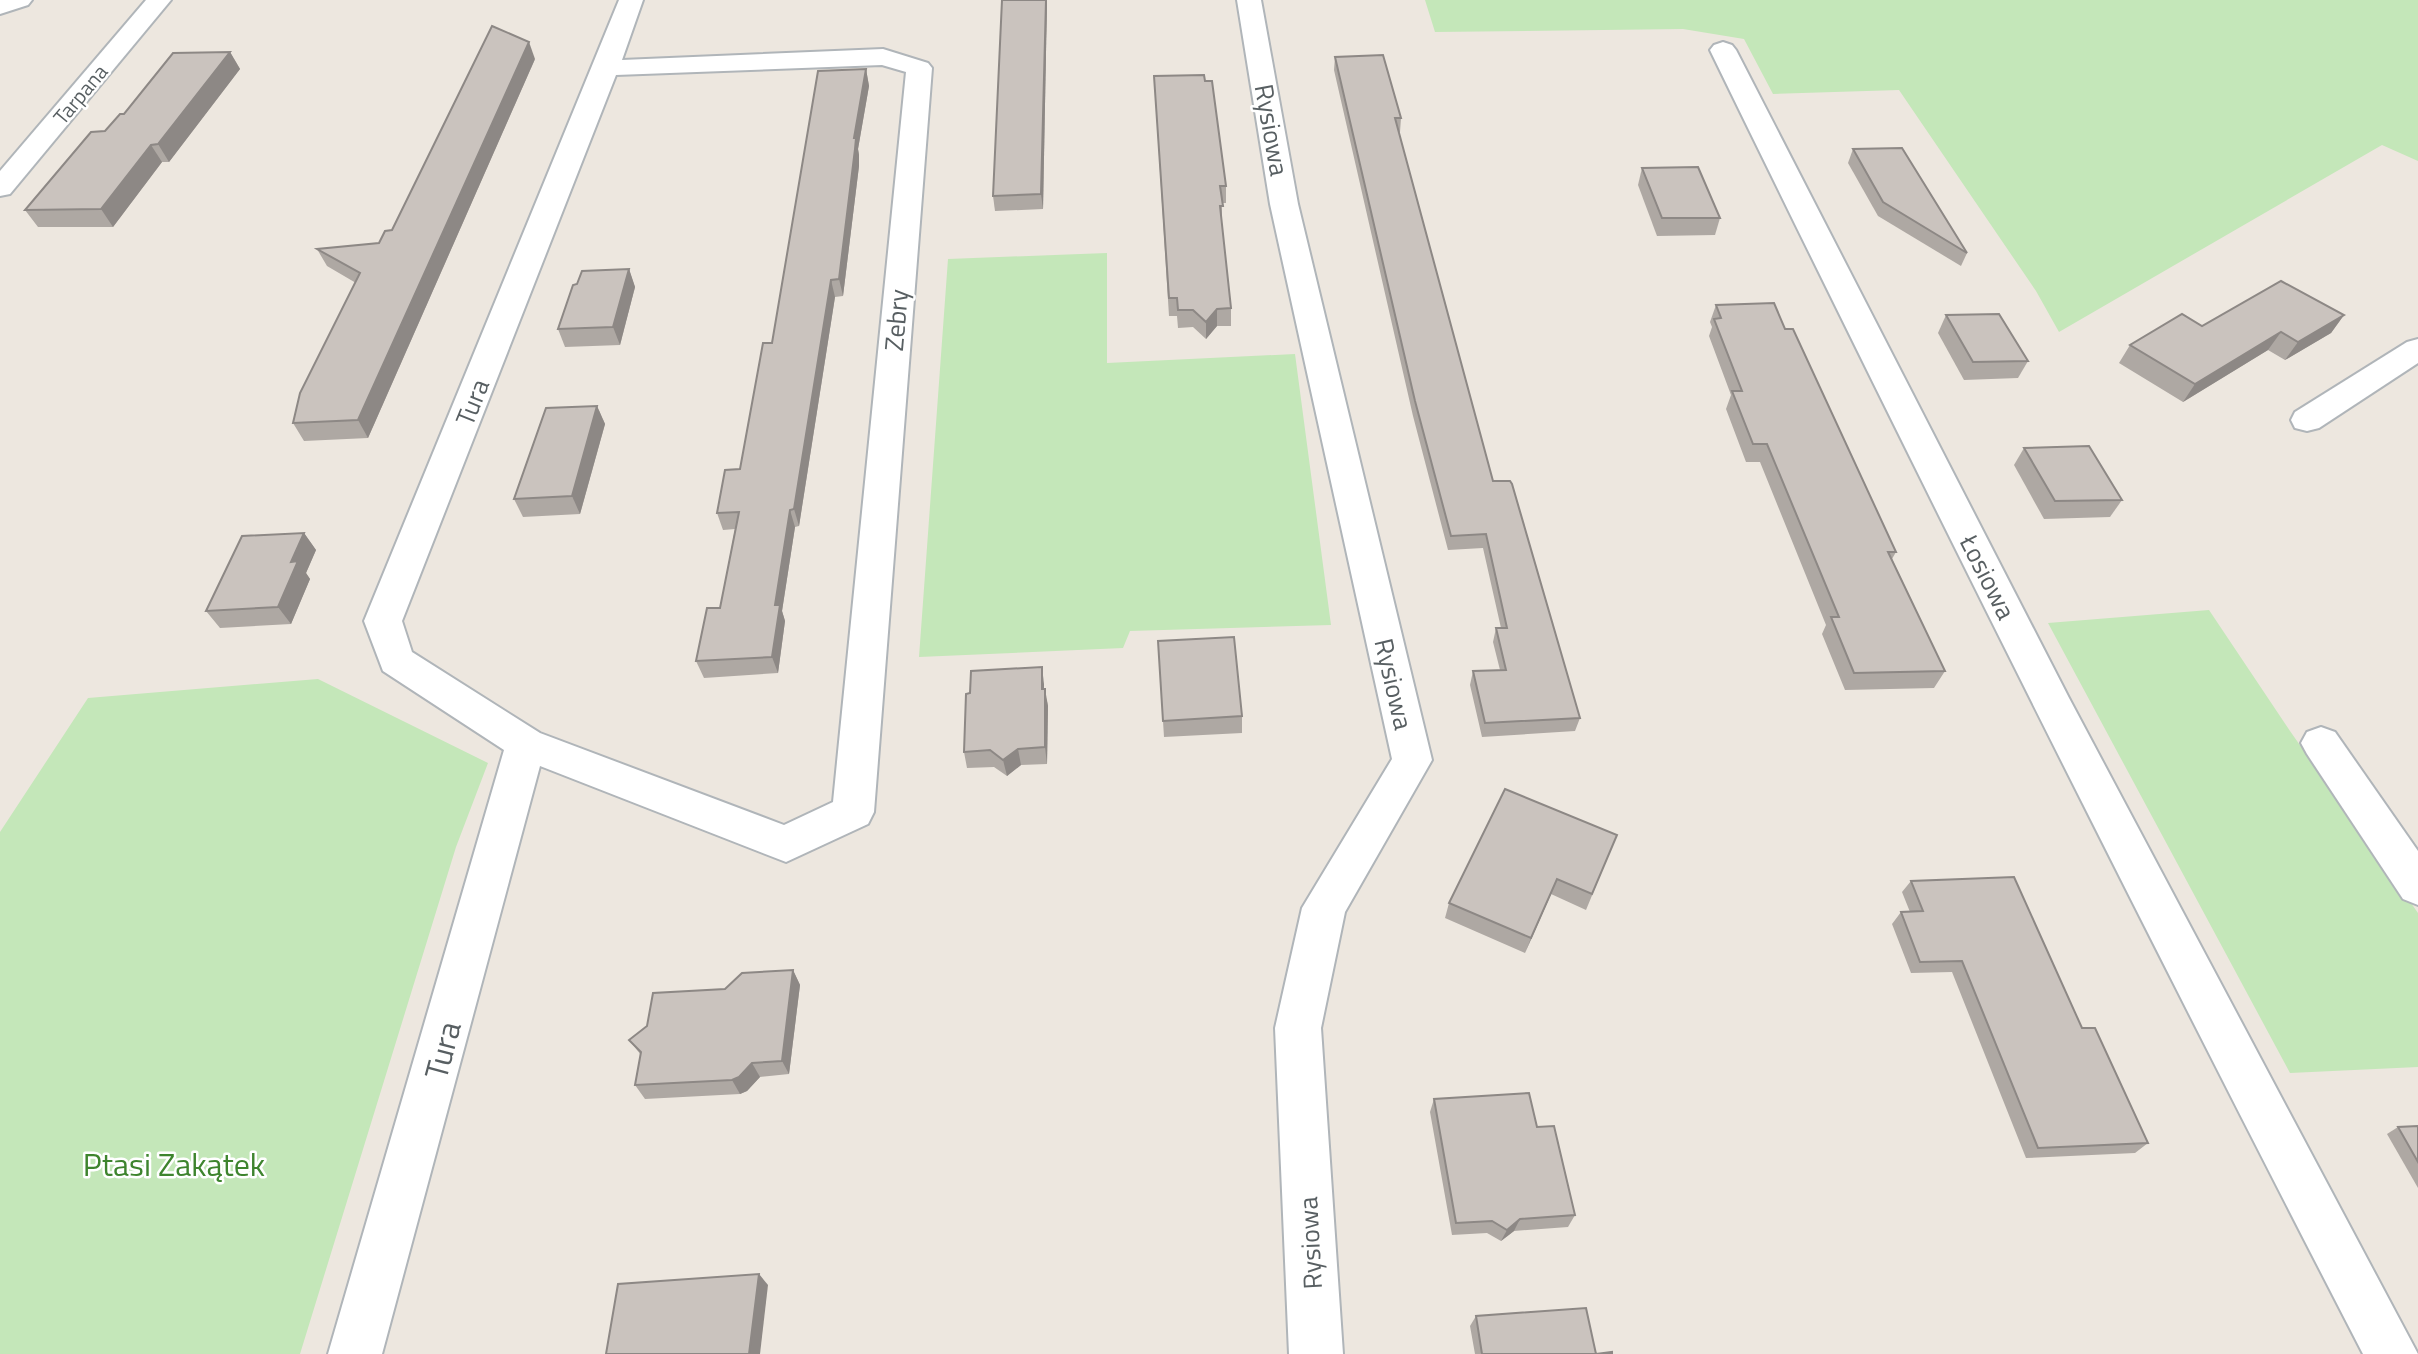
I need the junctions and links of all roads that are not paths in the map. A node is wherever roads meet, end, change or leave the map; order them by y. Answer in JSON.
{"nodes":[{"id":1,"x":20,"y":0,"type":"edge"},
{"id":2,"x":159,"y":0,"type":"edge"},
{"id":3,"x":631,"y":0,"type":"edge"},
{"id":4,"x":1249,"y":0,"type":"edge"},
{"id":5,"x":0,"y":7,"type":"edge"},
{"id":6,"x":1723,"y":50,"type":"dead end"},
{"id":7,"x":606,"y":68,"type":"junction"},
{"id":8,"x":0,"y":188,"type":"edge"},
{"id":9,"x":2418,"y":349,"type":"edge"},
{"id":10,"x":2307,"y":420,"type":"dead end"},
{"id":11,"x":2321,"y":743,"type":"dead end"},
{"id":12,"x":526,"y":744,"type":"junction"},
{"id":13,"x":786,"y":844,"type":"joint"},
{"id":14,"x":2418,"y":886,"type":"edge"},
{"id":15,"x":355,"y":1354,"type":"edge"},
{"id":16,"x":1316,"y":1354,"type":"edge"},
{"id":17,"x":2391,"y":1354,"type":"edge"}],
"edges":[{"from":1,"to":5,"type":"street"},
{"from":2,"to":8,"type":"street","name":"Tarpana"},
{"from":3,"to":7,"type":"street","name":"Tura"},
{"from":4,"to":16,"type":"street","name":"Rysiowa"},
{"from":6,"to":17,"type":"street","name":"Łosiowa"},
{"from":7,"to":12,"type":"street","name":"Tura"},
{"from":7,"to":13,"type":"street","name":"Zebry"},
{"from":9,"to":10,"type":"street"},
{"from":11,"to":14,"type":"street"},
{"from":12,"to":13,"type":"street","name":"Tura"},
{"from":12,"to":15,"type":"street","name":"Tura"}]}
